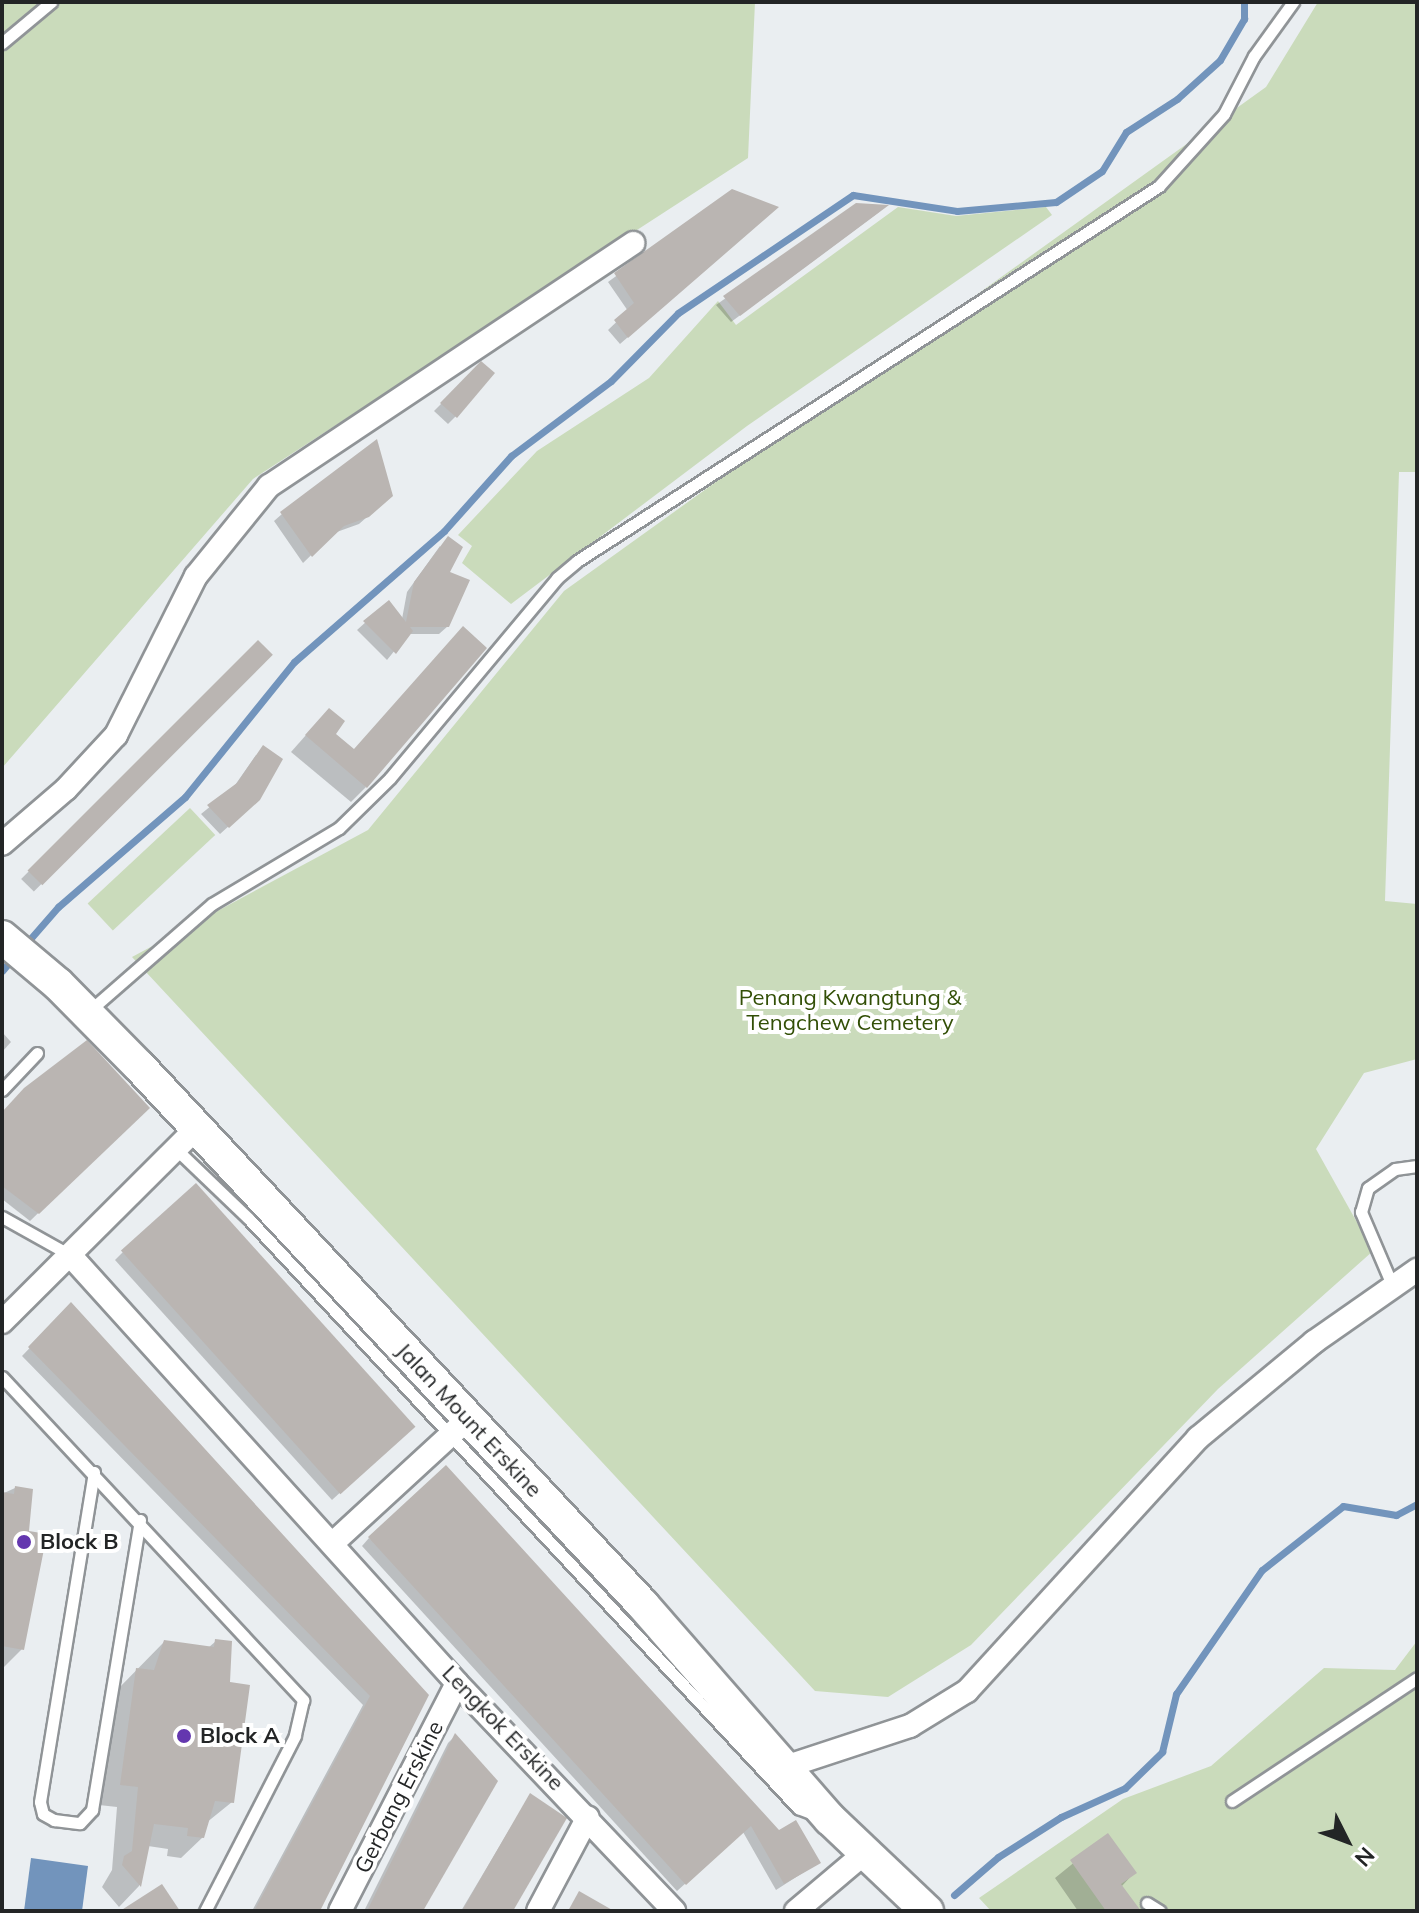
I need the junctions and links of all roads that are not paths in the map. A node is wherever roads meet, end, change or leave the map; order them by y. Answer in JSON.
{"nodes":[{"id":1,"x":51,"y":2,"type":"edge"},
{"id":2,"x":1293,"y":2,"type":"edge"},
{"id":3,"x":2,"y":43,"type":"edge"},
{"id":4,"x":633,"y":243,"type":"dead end"},
{"id":5,"x":2,"y":844,"type":"edge"},
{"id":6,"x":2,"y":938,"type":"edge"},
{"id":7,"x":87,"y":1012,"type":"junction"},
{"id":8,"x":37,"y":1053,"type":"dead end"},
{"id":9,"x":2,"y":1090,"type":"edge"},
{"id":10,"x":187,"y":1138,"type":"junction"},
{"id":11,"x":1417,"y":1166,"type":"edge"},
{"id":12,"x":2,"y":1217,"type":"edge"},
{"id":13,"x":70,"y":1255,"type":"junction"},
{"id":14,"x":1417,"y":1270,"type":"edge"},
{"id":15,"x":1393,"y":1287,"type":"junction"},
{"id":16,"x":2,"y":1322,"type":"edge"},
{"id":17,"x":2,"y":1377,"type":"edge"},
{"id":18,"x":459,"y":1428,"type":"junction"},
{"id":19,"x":94,"y":1472,"type":"junction"},
{"id":20,"x":140,"y":1520,"type":"junction"},
{"id":21,"x":333,"y":1543,"type":"junction"},
{"id":22,"x":1417,"y":1678,"type":"edge"},
{"id":23,"x":457,"y":1683,"type":"junction"},
{"id":24,"x":785,"y":1767,"type":"junction"},
{"id":25,"x":1232,"y":1801,"type":"dead end"},
{"id":26,"x":588,"y":1817,"type":"junction"},
{"id":27,"x":830,"y":1819,"type":"junction"},
{"id":28,"x":866,"y":1852,"type":"junction"},
{"id":29,"x":1147,"y":1903,"type":"dead end"},
{"id":30,"x":205,"y":1911,"type":"edge"},
{"id":31,"x":340,"y":1911,"type":"edge"},
{"id":32,"x":538,"y":1911,"type":"edge"},
{"id":33,"x":674,"y":1911,"type":"edge"},
{"id":34,"x":796,"y":1911,"type":"edge"},
{"id":35,"x":927,"y":1911,"type":"edge"},
{"id":36,"x":1160,"y":1911,"type":"edge"}],
"edges":[{"from":1,"to":3,"type":"lane"},
{"from":2,"to":7,"type":"lane"},
{"from":4,"to":5,"type":"street"},
{"from":6,"to":7,"type":"main road","name":"Jalan Mount Erskine"},
{"from":7,"to":10,"type":"main road","name":"Jalan Mount Erskine"},
{"from":8,"to":9,"type":"lane"},
{"from":10,"to":13,"type":"street"},
{"from":10,"to":18,"type":"main road","name":"Jalan Mount Erskine"},
{"from":11,"to":15,"type":"lane"},
{"from":12,"to":13,"type":"lane"},
{"from":13,"to":16,"type":"street"},
{"from":13,"to":21,"type":"street","name":"Lengkok Erskine"},
{"from":14,"to":15,"type":"street"},
{"from":15,"to":24,"type":"street"},
{"from":17,"to":19,"type":"lane"},
{"from":18,"to":21,"type":"street"},
{"from":18,"to":24,"type":"main road","name":"Jalan Mount Erskine"},
{"from":18,"to":27,"type":"lane"},
{"from":19,"to":20,"type":"lane"},
{"from":19,"to":20,"type":"lane"},
{"from":20,"to":30,"type":"lane"},
{"from":21,"to":23,"type":"street","name":"Lengkok Erskine"},
{"from":22,"to":25,"type":"lane"},
{"from":23,"to":26,"type":"street","name":"Lengkok Erskine"},
{"from":23,"to":31,"type":"street","name":"Gerbang Erskine"},
{"from":24,"to":27,"type":"main road","name":"Jalan Mount Erskine"},
{"from":26,"to":32,"type":"street"},
{"from":26,"to":33,"type":"street","name":"Lengkok Erskine"},
{"from":27,"to":28,"type":"main road","name":"Jalan Mount Erskine"},
{"from":28,"to":34,"type":"street"},
{"from":28,"to":35,"type":"main road","name":"Jalan Mount Erskine"},
{"from":29,"to":36,"type":"lane"}]}
